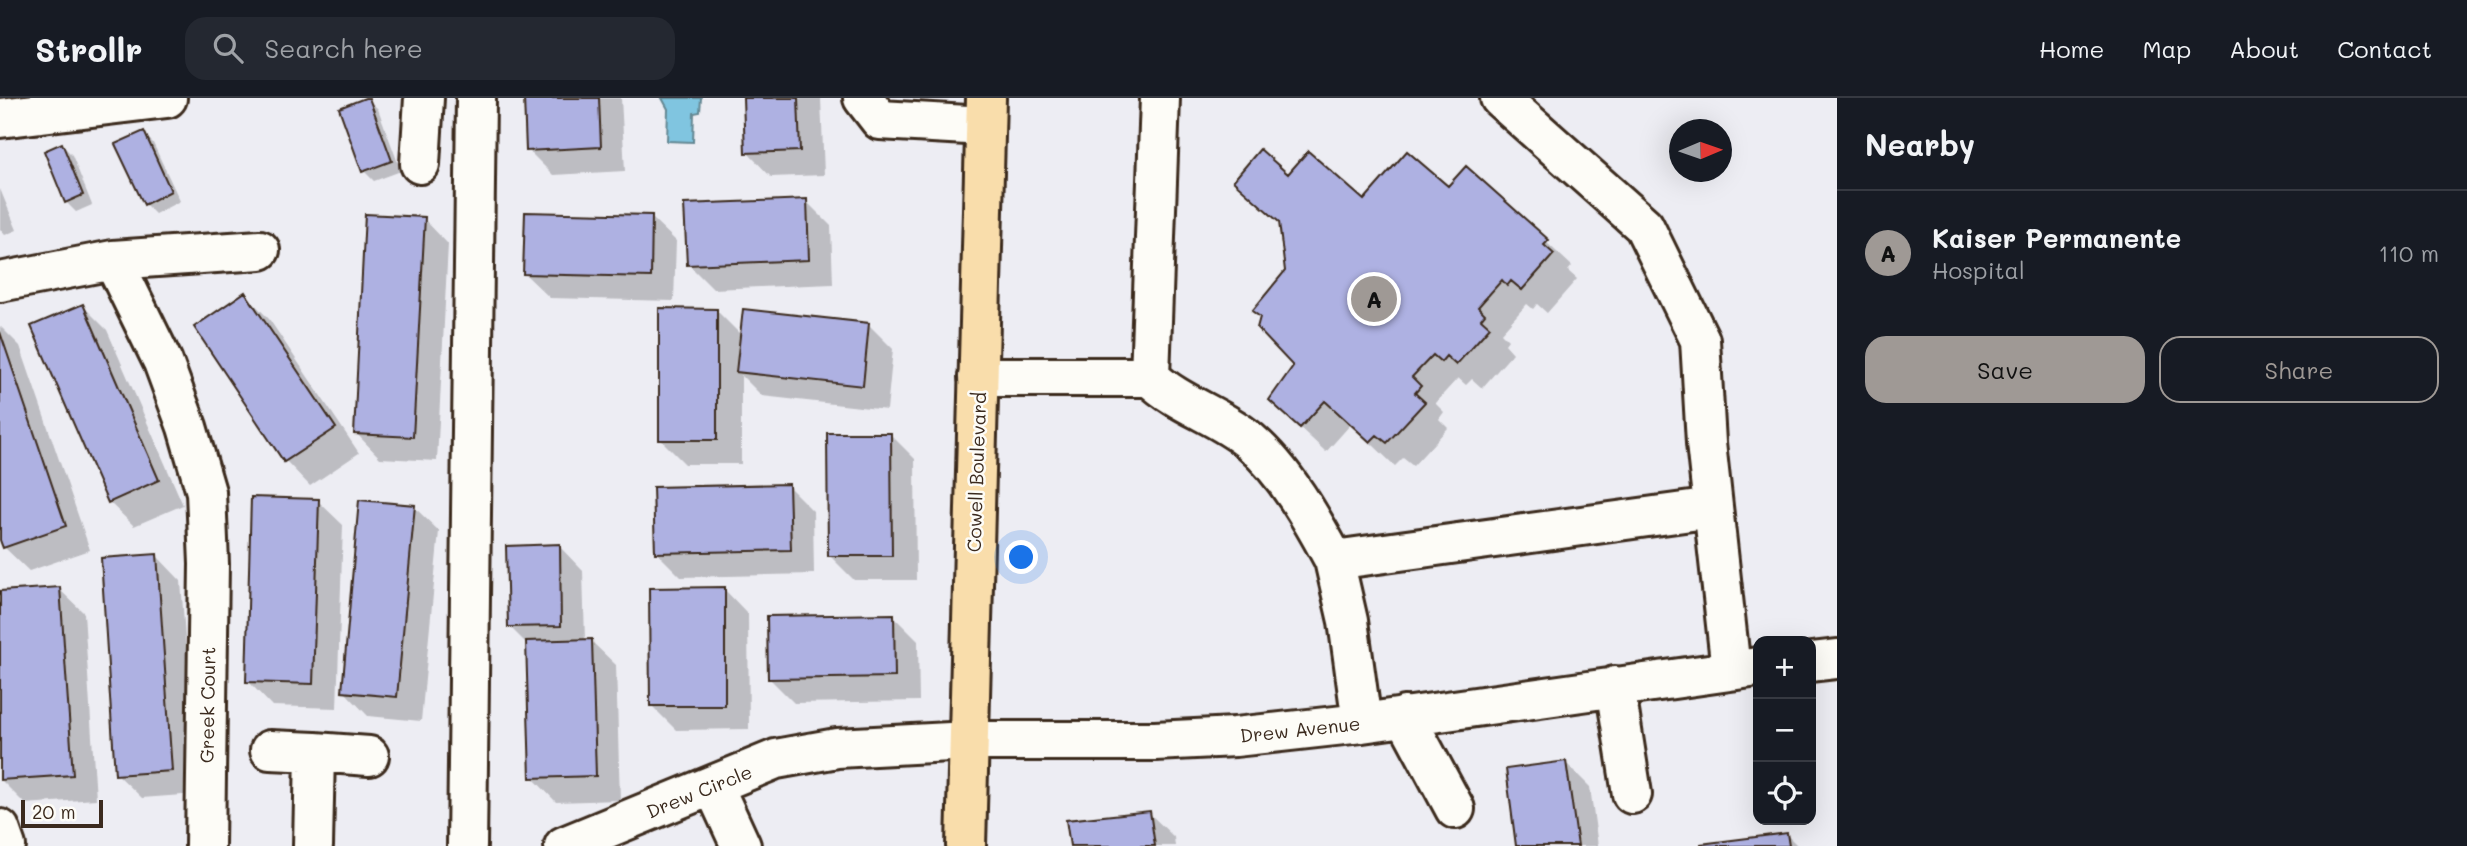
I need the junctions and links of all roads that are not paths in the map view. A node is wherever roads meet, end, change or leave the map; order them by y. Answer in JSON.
{"nodes":[{"id":1,"x":167,"y":98,"type":"edge"},
{"id":2,"x":424,"y":98,"type":"edge"},
{"id":3,"x":476,"y":98,"type":"edge"},
{"id":4,"x":863,"y":98,"type":"edge"},
{"id":5,"x":1160,"y":98,"type":"edge"},
{"id":6,"x":1500,"y":98,"type":"edge"},
{"id":7,"x":986,"y":112,"type":"edge"},
{"id":8,"x":0,"y":118,"type":"edge"},
{"id":9,"x":420,"y":164,"type":"dead end"},
{"id":10,"x":260,"y":250,"type":"dead end"},
{"id":11,"x":113,"y":260,"type":"junction"},
{"id":12,"x":0,"y":282,"type":"edge"},
{"id":13,"x":978,"y":377,"type":"junction"},
{"id":14,"x":1150,"y":377,"type":"junction"},
{"id":15,"x":1713,"y":508,"type":"junction"},
{"id":16,"x":1334,"y":560,"type":"junction"},
{"id":17,"x":1837,"y":659,"type":"edge"},
{"id":18,"x":1816,"y":661,"type":"edge"},
{"id":19,"x":1745,"y":669,"type":"edge"},
{"id":20,"x":1615,"y":686,"type":"junction"},
{"id":21,"x":1405,"y":716,"type":"junction"},
{"id":22,"x":1362,"y":723,"type":"junction"},
{"id":23,"x":968,"y":741,"type":"junction"},
{"id":24,"x":837,"y":748,"type":"joint"},
{"id":25,"x":270,"y":750,"type":"dead end"},
{"id":26,"x":315,"y":752,"type":"junction"},
{"id":27,"x":369,"y":756,"type":"dead end"},
{"id":28,"x":713,"y":785,"type":"junction"},
{"id":29,"x":1632,"y":794,"type":"dead end"},
{"id":30,"x":1455,"y":809,"type":"dead end"},
{"id":31,"x":0,"y":829,"type":"edge"},
{"id":32,"x":6,"y":846,"type":"edge"},
{"id":33,"x":205,"y":846,"type":"edge"},
{"id":34,"x":313,"y":846,"type":"edge"},
{"id":35,"x":467,"y":846,"type":"edge"},
{"id":36,"x":564,"y":846,"type":"edge"},
{"id":37,"x":741,"y":846,"type":"edge"},
{"id":38,"x":966,"y":846,"type":"edge"}],
"edges":[{"from":1,"to":8,"type":"street"},
{"from":2,"to":9,"type":"street"},
{"from":3,"to":35,"type":"street"},
{"from":4,"to":7,"type":"street"},
{"from":5,"to":14,"type":"street"},
{"from":6,"to":15,"type":"street"},
{"from":7,"to":13,"type":"main road","name":"Cowell Boulevard"},
{"from":10,"to":11,"type":"street"},
{"from":11,"to":12,"type":"street"},
{"from":11,"to":33,"type":"street","name":"Greek Court"},
{"from":13,"to":14,"type":"street"},
{"from":13,"to":23,"type":"main road","name":"Cowell Boulevard"},
{"from":14,"to":16,"type":"street"},
{"from":15,"to":16,"type":"street"},
{"from":15,"to":19,"type":"street"},
{"from":16,"to":22,"type":"street"},
{"from":17,"to":18,"type":"street"},
{"from":19,"to":20,"type":"street","name":"Drew Avenue"},
{"from":20,"to":21,"type":"street","name":"Drew Avenue"},
{"from":20,"to":29,"type":"street"},
{"from":21,"to":22,"type":"street","name":"Drew Avenue"},
{"from":21,"to":30,"type":"street"},
{"from":22,"to":23,"type":"street","name":"Drew Avenue"},
{"from":23,"to":24,"type":"street","name":"Drew Avenue"},
{"from":23,"to":38,"type":"main road","name":"Cowell Boulevard"},
{"from":24,"to":28,"type":"street","name":"Drew Circle"},
{"from":25,"to":26,"type":"street"},
{"from":26,"to":27,"type":"street"},
{"from":26,"to":34,"type":"street"},
{"from":28,"to":36,"type":"street","name":"Drew Circle"},
{"from":28,"to":37,"type":"street"},
{"from":31,"to":32,"type":"street"}]}
